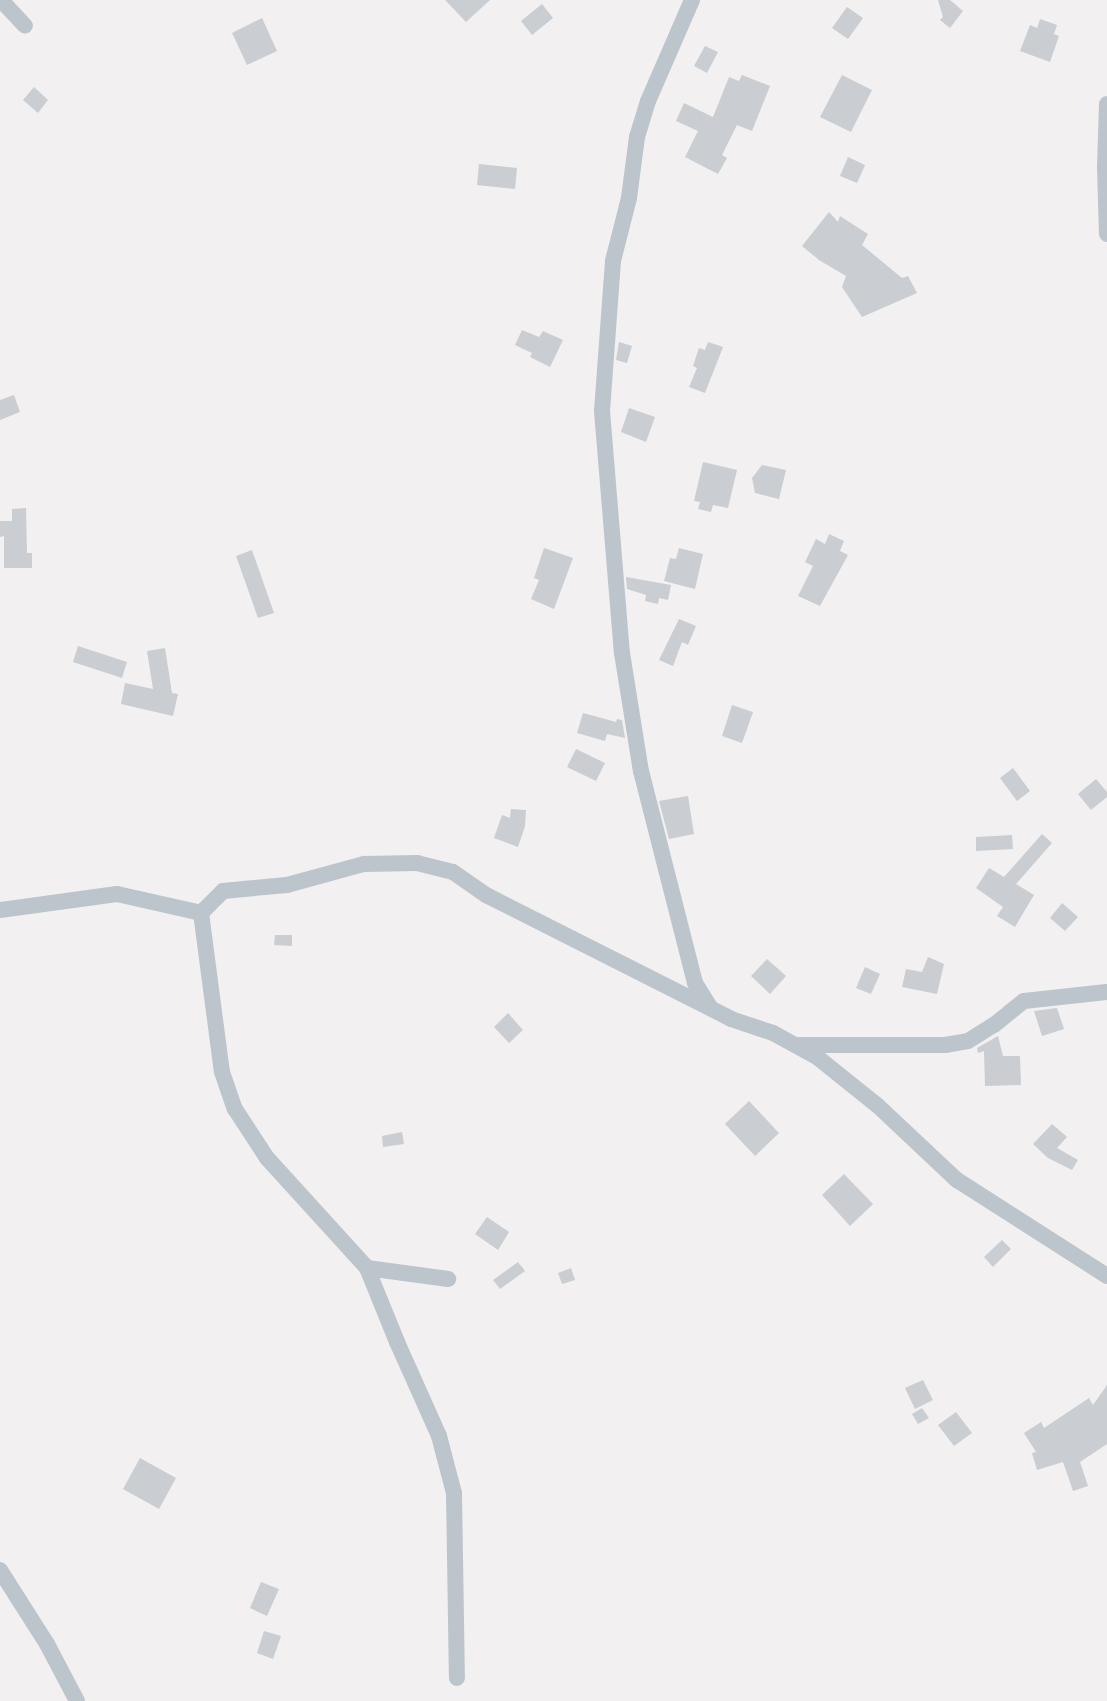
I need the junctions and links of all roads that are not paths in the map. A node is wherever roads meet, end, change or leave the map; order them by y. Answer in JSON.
{"nodes":[{"id":1,"x":1,"y":0,"type":"edge"},
{"id":2,"x":692,"y":0,"type":"edge"},
{"id":3,"x":26,"y":26,"type":"dead end"},
{"id":4,"x":1107,"y":104,"type":"edge"},
{"id":5,"x":1107,"y":234,"type":"edge"},
{"id":6,"x":0,"y":910,"type":"edge"},
{"id":7,"x":201,"y":913,"type":"junction"},
{"id":8,"x":1107,"y":992,"type":"edge"},
{"id":9,"x":712,"y":1009,"type":"junction"},
{"id":10,"x":797,"y":1045,"type":"junction"},
{"id":11,"x":367,"y":1268,"type":"junction"},
{"id":12,"x":1107,"y":1276,"type":"edge"},
{"id":13,"x":448,"y":1279,"type":"dead end"},
{"id":14,"x":0,"y":1570,"type":"edge"},
{"id":15,"x":457,"y":1678,"type":"dead end"},
{"id":16,"x":77,"y":1701,"type":"edge"}],
"edges":[{"from":1,"to":3,"type":"street"},
{"from":2,"to":9,"type":"street"},
{"from":4,"to":5,"type":"street"},
{"from":6,"to":7,"type":"street"},
{"from":7,"to":9,"type":"street"},
{"from":7,"to":11,"type":"street"},
{"from":8,"to":10,"type":"street"},
{"from":9,"to":10,"type":"street"},
{"from":10,"to":12,"type":"street"},
{"from":11,"to":13,"type":"street"},
{"from":11,"to":15,"type":"street"},
{"from":14,"to":16,"type":"street"}]}
